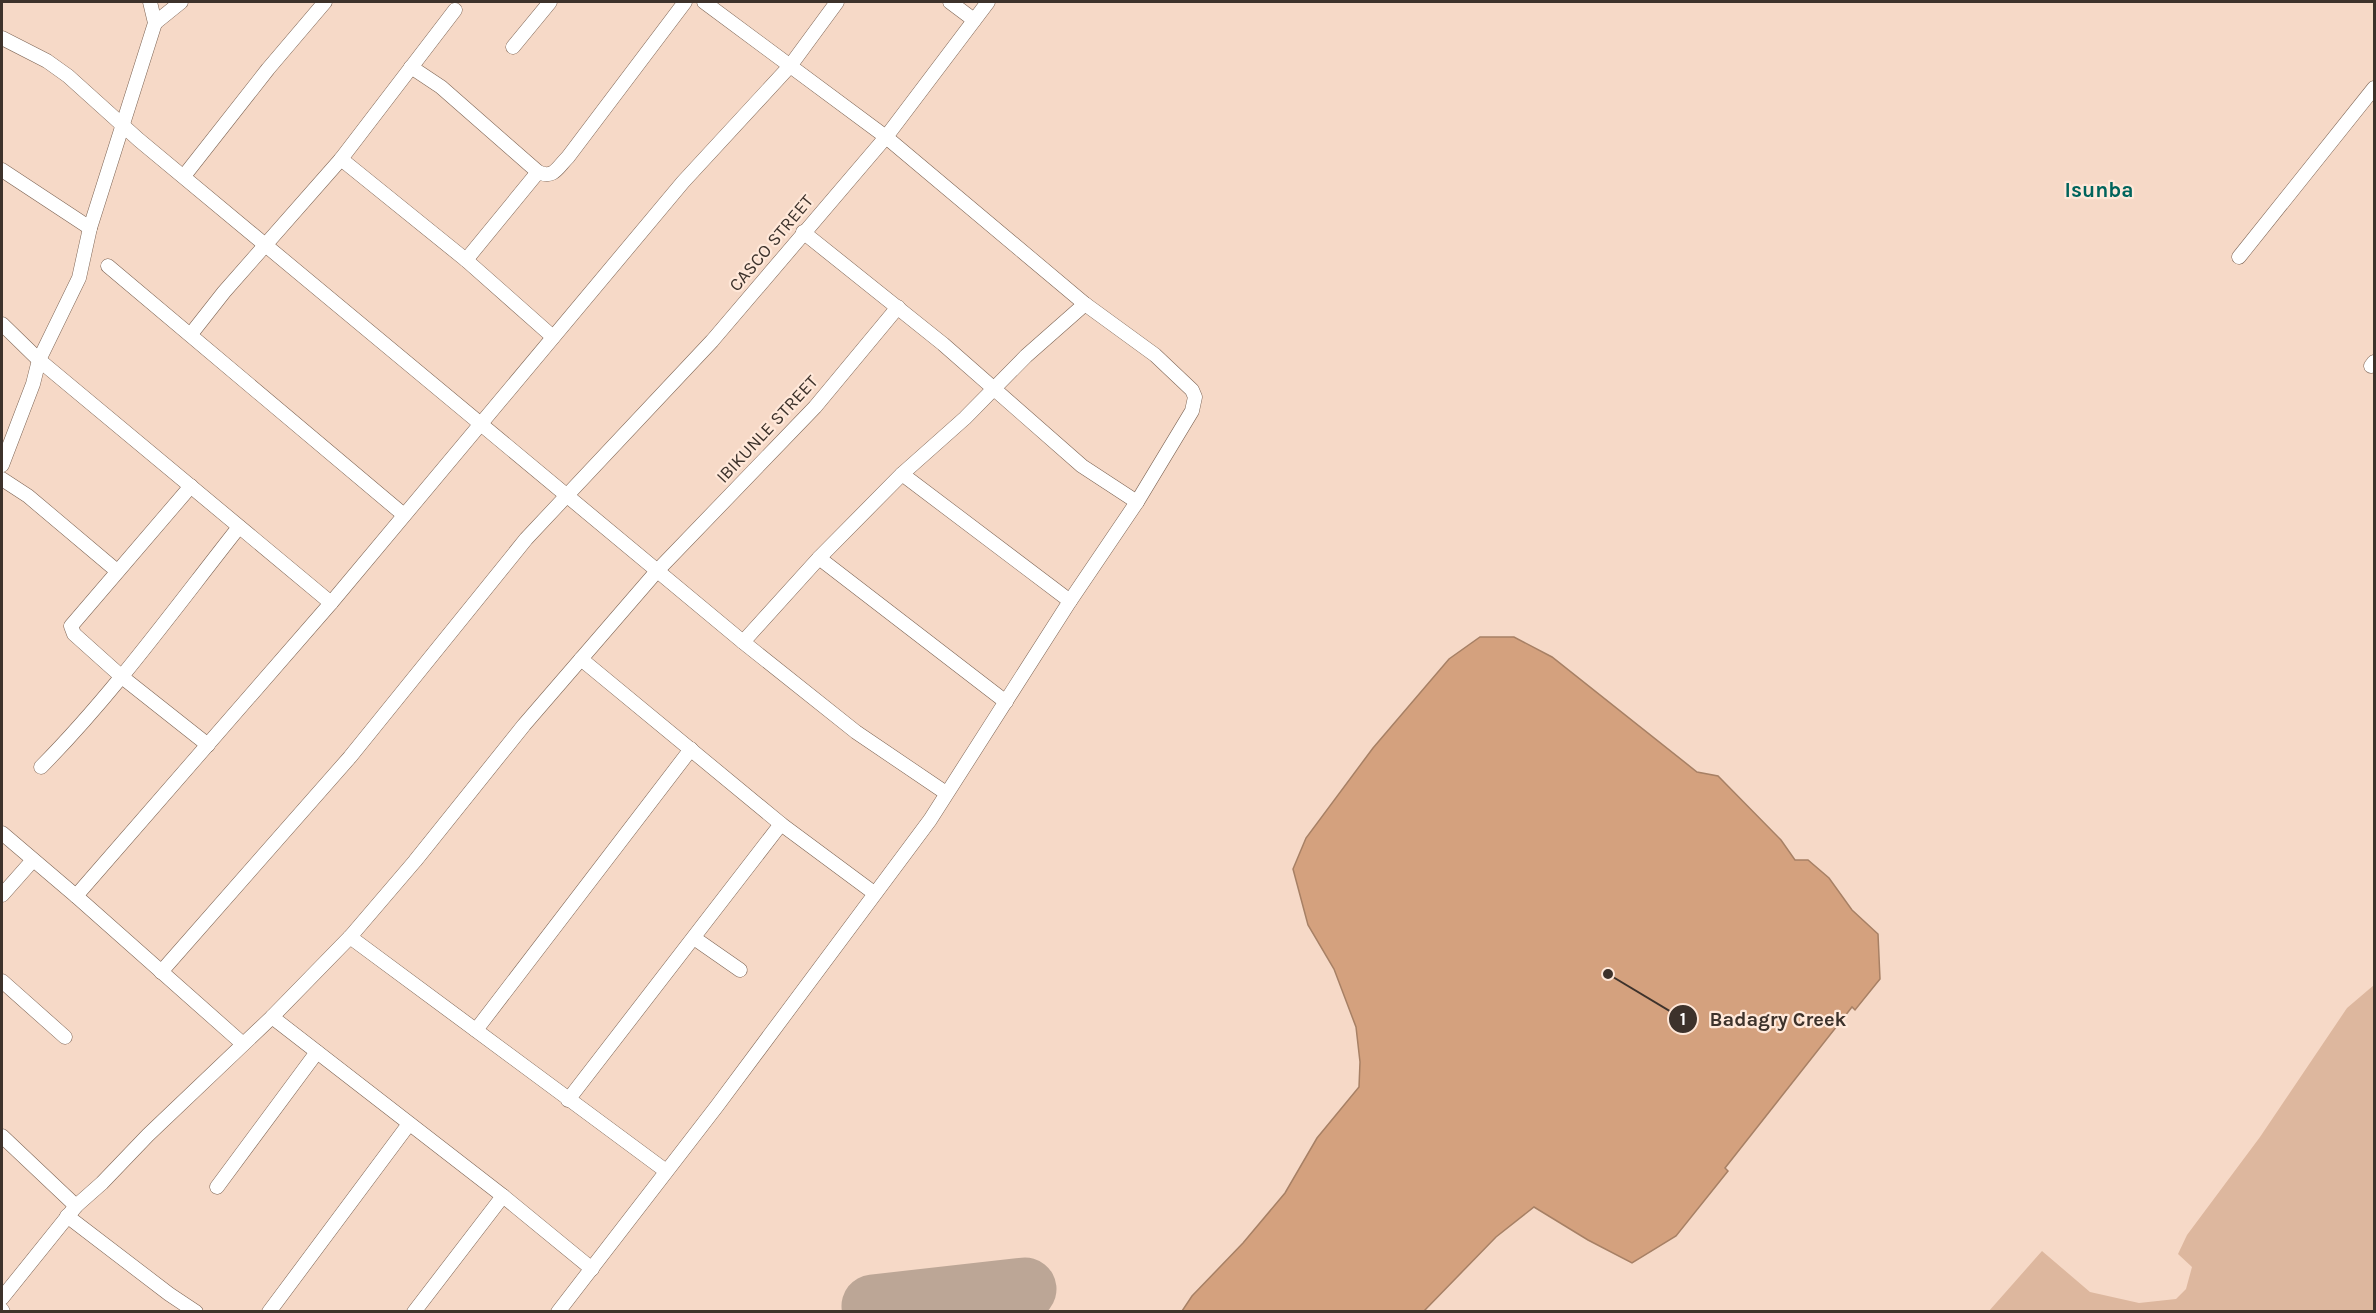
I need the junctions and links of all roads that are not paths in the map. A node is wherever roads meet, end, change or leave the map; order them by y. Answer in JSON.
{"nodes":[{"id":1,"x":150,"y":2,"type":"edge"},
{"id":2,"x":181,"y":2,"type":"edge"},
{"id":3,"x":324,"y":2,"type":"edge"},
{"id":4,"x":550,"y":2,"type":"edge"},
{"id":5,"x":685,"y":2,"type":"edge"},
{"id":6,"x":704,"y":2,"type":"edge"},
{"id":7,"x":837,"y":2,"type":"edge"},
{"id":8,"x":950,"y":2,"type":"edge"},
{"id":9,"x":988,"y":2,"type":"edge"},
{"id":10,"x":455,"y":10,"type":"dead end"},
{"id":11,"x":974,"y":20,"type":"junction"},
{"id":12,"x":155,"y":23,"type":"junction"},
{"id":13,"x":2,"y":38,"type":"edge"},
{"id":14,"x":513,"y":47,"type":"dead end"},
{"id":15,"x":790,"y":66,"type":"junction"},
{"id":16,"x":411,"y":68,"type":"junction"},
{"id":17,"x":2374,"y":88,"type":"edge"},
{"id":18,"x":123,"y":126,"type":"junction"},
{"id":19,"x":886,"y":137,"type":"junction"},
{"id":20,"x":341,"y":159,"type":"junction"},
{"id":21,"x":2,"y":171,"type":"edge"},
{"id":22,"x":538,"y":171,"type":"junction"},
{"id":23,"x":184,"y":176,"type":"junction"},
{"id":24,"x":90,"y":228,"type":"junction"},
{"id":25,"x":803,"y":232,"type":"junction"},
{"id":26,"x":265,"y":244,"type":"junction"},
{"id":27,"x":2239,"y":257,"type":"dead end"},
{"id":28,"x":466,"y":260,"type":"junction"},
{"id":29,"x":108,"y":266,"type":"dead end"},
{"id":30,"x":1085,"y":304,"type":"junction"},
{"id":31,"x":898,"y":307,"type":"junction"},
{"id":32,"x":2,"y":324,"type":"edge"},
{"id":33,"x":191,"y":334,"type":"junction"},
{"id":34,"x":554,"y":337,"type":"junction"},
{"id":35,"x":39,"y":360,"type":"junction"},
{"id":36,"x":995,"y":388,"type":"junction"},
{"id":37,"x":479,"y":423,"type":"junction"},
{"id":38,"x":2,"y":465,"type":"edge"},
{"id":39,"x":902,"y":474,"type":"junction"},
{"id":40,"x":2,"y":479,"type":"edge"},
{"id":41,"x":191,"y":486,"type":"junction"},
{"id":42,"x":567,"y":494,"type":"junction"},
{"id":43,"x":1137,"y":502,"type":"junction"},
{"id":44,"x":404,"y":515,"type":"junction"},
{"id":45,"x":239,"y":527,"type":"junction"},
{"id":46,"x":819,"y":558,"type":"junction"},
{"id":47,"x":117,"y":571,"type":"junction"},
{"id":48,"x":657,"y":571,"type":"junction"},
{"id":49,"x":1070,"y":601,"type":"junction"},
{"id":50,"x":331,"y":603,"type":"junction"},
{"id":51,"x":743,"y":642,"type":"junction"},
{"id":52,"x":581,"y":659,"type":"junction"},
{"id":53,"x":122,"y":677,"type":"junction"},
{"id":54,"x":1006,"y":702,"type":"junction"},
{"id":55,"x":208,"y":744,"type":"junction"},
{"id":56,"x":692,"y":749,"type":"junction"},
{"id":57,"x":41,"y":767,"type":"dead end"},
{"id":58,"x":946,"y":793,"type":"junction"},
{"id":59,"x":781,"y":824,"type":"junction"},
{"id":60,"x":2,"y":833,"type":"edge"},
{"id":61,"x":33,"y":860,"type":"junction"},
{"id":62,"x":874,"y":893,"type":"junction"},
{"id":63,"x":2,"y":896,"type":"edge"},
{"id":64,"x":76,"y":896,"type":"junction"},
{"id":65,"x":350,"y":937,"type":"junction"},
{"id":66,"x":694,"y":938,"type":"junction"},
{"id":67,"x":740,"y":970,"type":"dead end"},
{"id":68,"x":161,"y":972,"type":"junction"},
{"id":69,"x":2,"y":981,"type":"edge"},
{"id":70,"x":272,"y":1017,"type":"junction"},
{"id":71,"x":476,"y":1030,"type":"junction"},
{"id":72,"x":65,"y":1037,"type":"dead end"},
{"id":73,"x":243,"y":1044,"type":"junction"},
{"id":74,"x":317,"y":1053,"type":"junction"},
{"id":75,"x":568,"y":1100,"type":"junction"},
{"id":76,"x":409,"y":1124,"type":"junction"},
{"id":77,"x":2,"y":1136,"type":"edge"},
{"id":78,"x":666,"y":1171,"type":"junction"},
{"id":79,"x":217,"y":1187,"type":"dead end"},
{"id":80,"x":503,"y":1196,"type":"junction"},
{"id":81,"x":72,"y":1211,"type":"junction"},
{"id":82,"x":592,"y":1269,"type":"junction"},
{"id":83,"x":2,"y":1298,"type":"edge"},
{"id":84,"x":196,"y":1311,"type":"edge"},
{"id":85,"x":269,"y":1311,"type":"edge"},
{"id":86,"x":414,"y":1311,"type":"edge"},
{"id":87,"x":558,"y":1311,"type":"edge"}],
"edges":[{"from":1,"to":12,"type":"street"},
{"from":2,"to":12,"type":"street"},
{"from":3,"to":23,"type":"street"},
{"from":4,"to":14,"type":"street"},
{"from":5,"to":22,"type":"street"},
{"from":6,"to":15,"type":"street"},
{"from":7,"to":15,"type":"street"},
{"from":8,"to":11,"type":"street"},
{"from":9,"to":11,"type":"street","name":"CASCO STREET"},
{"from":10,"to":16,"type":"street"},
{"from":11,"to":19,"type":"street","name":"CASCO STREET"},
{"from":12,"to":18,"type":"street"},
{"from":13,"to":18,"type":"street"},
{"from":15,"to":19,"type":"street"},
{"from":15,"to":34,"type":"street"},
{"from":16,"to":20,"type":"street"},
{"from":16,"to":22,"type":"street"},
{"from":17,"to":27,"type":"street"},
{"from":18,"to":23,"type":"street"},
{"from":18,"to":24,"type":"street"},
{"from":19,"to":25,"type":"street","name":"CASCO STREET"},
{"from":19,"to":30,"type":"street"},
{"from":20,"to":26,"type":"street"},
{"from":20,"to":28,"type":"street"},
{"from":21,"to":24,"type":"street"},
{"from":22,"to":28,"type":"street"},
{"from":23,"to":26,"type":"street"},
{"from":24,"to":35,"type":"street"},
{"from":25,"to":31,"type":"street"},
{"from":25,"to":42,"type":"street","name":"CASCO STREET"},
{"from":26,"to":33,"type":"street"},
{"from":26,"to":37,"type":"street"},
{"from":28,"to":34,"type":"street"},
{"from":29,"to":33,"type":"street"},
{"from":30,"to":36,"type":"street"},
{"from":30,"to":43,"type":"street"},
{"from":31,"to":36,"type":"street"},
{"from":31,"to":48,"type":"street","name":"IBIKUNLE STREET"},
{"from":32,"to":35,"type":"street"},
{"from":33,"to":44,"type":"street"},
{"from":34,"to":37,"type":"street"},
{"from":35,"to":38,"type":"street"},
{"from":35,"to":41,"type":"street"},
{"from":36,"to":39,"type":"street"},
{"from":36,"to":43,"type":"street"},
{"from":37,"to":42,"type":"street"},
{"from":37,"to":44,"type":"street"},
{"from":39,"to":46,"type":"street"},
{"from":39,"to":49,"type":"street"},
{"from":40,"to":47,"type":"street"},
{"from":41,"to":45,"type":"street"},
{"from":41,"to":47,"type":"street"},
{"from":42,"to":48,"type":"street"},
{"from":42,"to":68,"type":"street","name":"CASCO STREET"},
{"from":43,"to":49,"type":"street"},
{"from":44,"to":50,"type":"street"},
{"from":45,"to":50,"type":"street"},
{"from":45,"to":53,"type":"street"},
{"from":46,"to":51,"type":"street"},
{"from":46,"to":54,"type":"street"},
{"from":47,"to":53,"type":"street"},
{"from":48,"to":51,"type":"street"},
{"from":48,"to":52,"type":"street","name":"IBIKUNLE STREET"},
{"from":49,"to":54,"type":"street"},
{"from":50,"to":55,"type":"street"},
{"from":51,"to":58,"type":"street"},
{"from":52,"to":56,"type":"street"},
{"from":52,"to":65,"type":"street","name":"IBIKUNLE STREET"},
{"from":53,"to":55,"type":"street"},
{"from":53,"to":57,"type":"street"},
{"from":54,"to":58,"type":"street"},
{"from":55,"to":64,"type":"street"},
{"from":56,"to":59,"type":"street"},
{"from":56,"to":71,"type":"street"},
{"from":58,"to":62,"type":"street"},
{"from":59,"to":62,"type":"street"},
{"from":59,"to":66,"type":"street"},
{"from":60,"to":61,"type":"street"},
{"from":61,"to":63,"type":"street"},
{"from":61,"to":64,"type":"street"},
{"from":62,"to":78,"type":"street"},
{"from":64,"to":68,"type":"street"},
{"from":65,"to":70,"type":"street","name":"IBIKUNLE STREET"},
{"from":65,"to":71,"type":"street"},
{"from":66,"to":67,"type":"street"},
{"from":66,"to":75,"type":"street"},
{"from":68,"to":73,"type":"street"},
{"from":69,"to":72,"type":"street"},
{"from":70,"to":73,"type":"street","name":"IBIKUNLE STREET"},
{"from":70,"to":74,"type":"street"},
{"from":71,"to":75,"type":"street"},
{"from":73,"to":81,"type":"street","name":"IBIKUNLE STREET"},
{"from":74,"to":76,"type":"street"},
{"from":74,"to":79,"type":"street"},
{"from":75,"to":78,"type":"street"},
{"from":76,"to":80,"type":"street"},
{"from":76,"to":85,"type":"street"},
{"from":77,"to":81,"type":"street"},
{"from":78,"to":82,"type":"street"},
{"from":80,"to":82,"type":"street"},
{"from":80,"to":86,"type":"street"},
{"from":81,"to":83,"type":"street","name":"IBIKUNLE STREET"},
{"from":81,"to":84,"type":"street"},
{"from":82,"to":87,"type":"street"}]}
